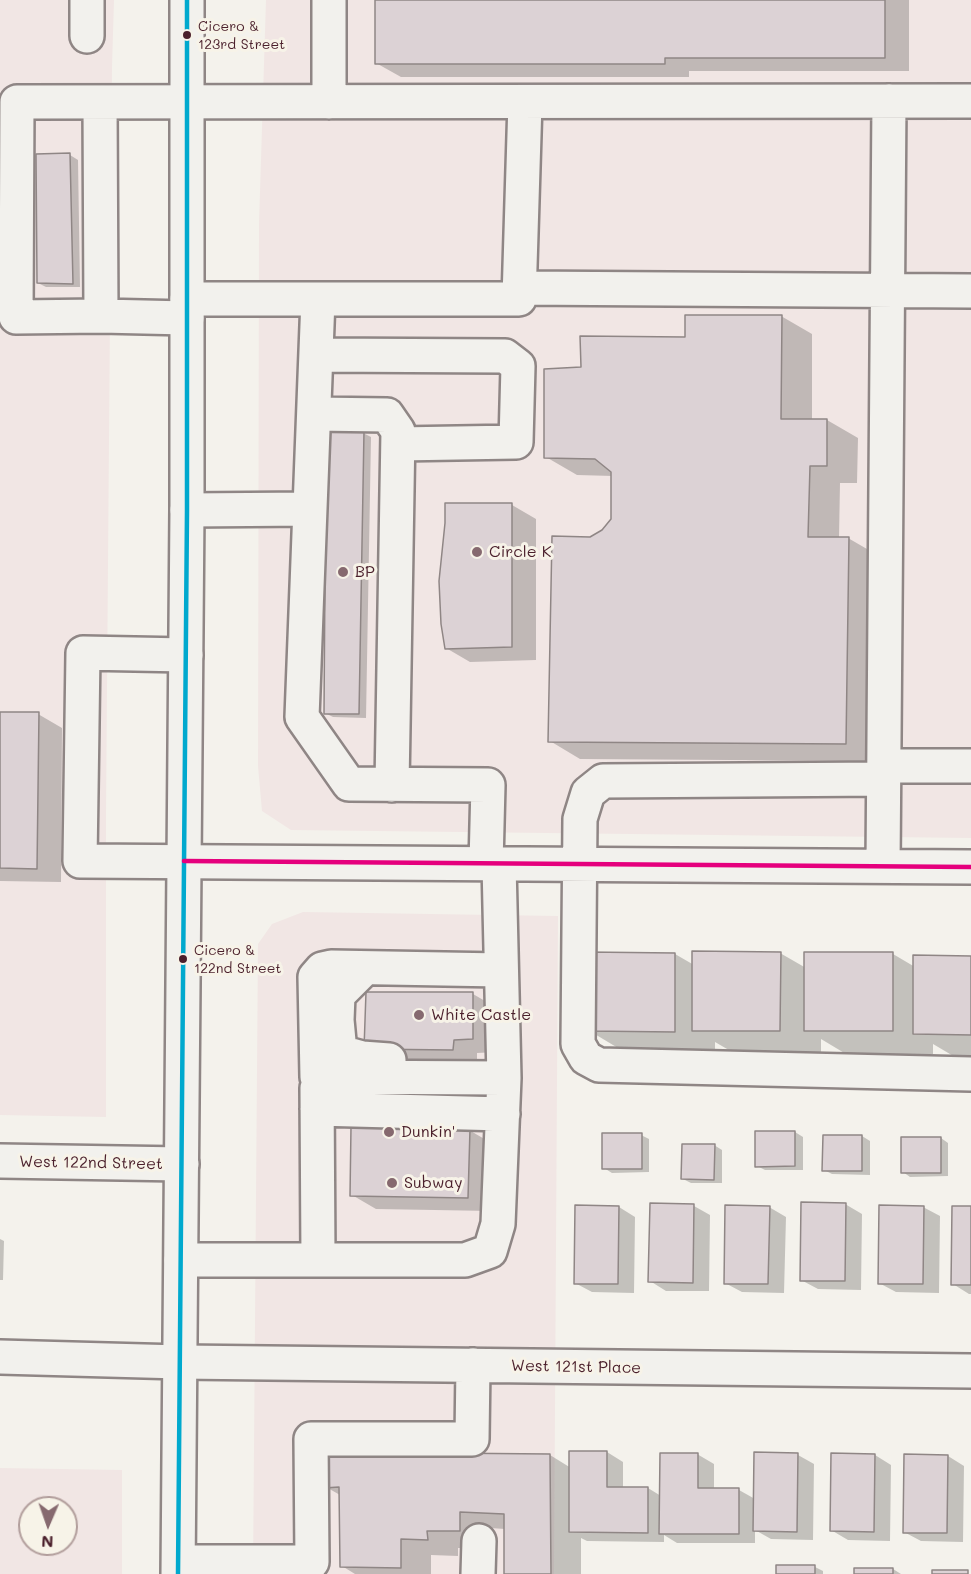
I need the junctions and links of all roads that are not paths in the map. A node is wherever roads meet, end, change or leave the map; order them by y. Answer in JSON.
{"nodes":[{"id":1,"x":87,"y":0,"type":"edge"},
{"id":2,"x":187,"y":0,"type":"edge"},
{"id":3,"x":329,"y":0,"type":"edge"},
{"id":4,"x":87,"y":36,"type":"dead end"},
{"id":5,"x":890,"y":101,"type":"junction"},
{"id":6,"x":100,"y":102,"type":"junction"},
{"id":7,"x":329,"y":102,"type":"junction"},
{"id":8,"x":525,"y":102,"type":"junction"},
{"id":9,"x":971,"y":102,"type":"edge"},
{"id":10,"x":187,"y":103,"type":"junction"},
{"id":11,"x":519,"y":288,"type":"junction"},
{"id":12,"x":888,"y":290,"type":"junction"},
{"id":13,"x":971,"y":291,"type":"edge"},
{"id":14,"x":318,"y":299,"type":"junction"},
{"id":15,"x":187,"y":308,"type":"junction"},
{"id":16,"x":102,"y":316,"type":"junction"},
{"id":17,"x":316,"y":355,"type":"junction"},
{"id":18,"x":314,"y":414,"type":"junction"},
{"id":19,"x":398,"y":444,"type":"junction"},
{"id":20,"x":310,"y":509,"type":"junction"},
{"id":21,"x":186,"y":510,"type":"junction"},
{"id":22,"x":186,"y":656,"type":"junction"},
{"id":23,"x":971,"y":766,"type":"edge"},
{"id":24,"x":884,"y":772,"type":"junction"},
{"id":25,"x":392,"y":784,"type":"junction"},
{"id":26,"x":184,"y":861,"type":"junction"},
{"id":27,"x":492,"y":864,"type":"junction"},
{"id":28,"x":579,"y":865,"type":"junction"},
{"id":29,"x":883,"y":866,"type":"junction"},
{"id":30,"x":971,"y":867,"type":"edge"},
{"id":31,"x":365,"y":968,"type":"junction"},
{"id":32,"x":501,"y":969,"type":"junction"},
{"id":33,"x":971,"y":1074,"type":"edge"},
{"id":34,"x":495,"y":1078,"type":"junction"},
{"id":35,"x":317,"y":1093,"type":"junction"},
{"id":36,"x":502,"y":1114,"type":"junction"},
{"id":37,"x":0,"y":1161,"type":"edge"},
{"id":38,"x":182,"y":1164,"type":"junction"},
{"id":39,"x":181,"y":1260,"type":"junction"},
{"id":40,"x":318,"y":1260,"type":"junction"},
{"id":41,"x":0,"y":1357,"type":"edge"},
{"id":42,"x":180,"y":1362,"type":"junction"},
{"id":43,"x":473,"y":1365,"type":"junction"},
{"id":44,"x":971,"y":1371,"type":"edge"},
{"id":45,"x":479,"y":1541,"type":"dead end"},
{"id":46,"x":179,"y":1568,"type":"edge"},
{"id":47,"x":319,"y":1568,"type":"edge"},
{"id":48,"x":478,"y":1574,"type":"edge"}],
"edges":[{"from":1,"to":4,"type":"street"},
{"from":2,"to":10,"type":"street"},
{"from":3,"to":7,"type":"street"},
{"from":5,"to":8,"type":"street"},
{"from":5,"to":9,"type":"street"},
{"from":5,"to":12,"type":"street"},
{"from":6,"to":10,"type":"street"},
{"from":6,"to":16,"type":"street"},
{"from":6,"to":16,"type":"street"},
{"from":7,"to":8,"type":"street"},
{"from":7,"to":10,"type":"street"},
{"from":8,"to":11,"type":"street"},
{"from":10,"to":15,"type":"street"},
{"from":11,"to":12,"type":"street"},
{"from":11,"to":14,"type":"street"},
{"from":12,"to":13,"type":"street"},
{"from":12,"to":24,"type":"street"},
{"from":14,"to":15,"type":"street"},
{"from":14,"to":17,"type":"street"},
{"from":15,"to":16,"type":"street"},
{"from":15,"to":21,"type":"street"},
{"from":17,"to":18,"type":"street"},
{"from":17,"to":19,"type":"street"},
{"from":18,"to":19,"type":"street"},
{"from":18,"to":20,"type":"street"},
{"from":19,"to":25,"type":"street"},
{"from":20,"to":21,"type":"street"},
{"from":20,"to":25,"type":"street"},
{"from":21,"to":22,"type":"street"},
{"from":22,"to":26,"type":"street"},
{"from":22,"to":26,"type":"street"},
{"from":23,"to":24,"type":"street"},
{"from":24,"to":28,"type":"street"},
{"from":24,"to":29,"type":"street"},
{"from":25,"to":27,"type":"street"},
{"from":26,"to":27,"type":"street"},
{"from":26,"to":38,"type":"street"},
{"from":27,"to":28,"type":"street"},
{"from":27,"to":32,"type":"street"},
{"from":28,"to":29,"type":"street"},
{"from":28,"to":33,"type":"street"},
{"from":29,"to":30,"type":"street"},
{"from":31,"to":32,"type":"street"},
{"from":31,"to":34,"type":"street"},
{"from":31,"to":35,"type":"street"},
{"from":32,"to":34,"type":"street"},
{"from":34,"to":35,"type":"street"},
{"from":34,"to":36,"type":"street"},
{"from":35,"to":36,"type":"street"},
{"from":35,"to":40,"type":"street"},
{"from":36,"to":40,"type":"street"},
{"from":37,"to":38,"type":"street","name":"West 122nd Street"},
{"from":38,"to":39,"type":"street"},
{"from":39,"to":40,"type":"street"},
{"from":39,"to":42,"type":"street"},
{"from":41,"to":42,"type":"street","name":"West 121st Place"},
{"from":42,"to":43,"type":"street","name":"West 121st Place"},
{"from":42,"to":46,"type":"street"},
{"from":43,"to":44,"type":"street","name":"West 121st Place"},
{"from":43,"to":47,"type":"street"},
{"from":45,"to":48,"type":"street"},
{"from":46,"to":47,"type":"street"}]}
